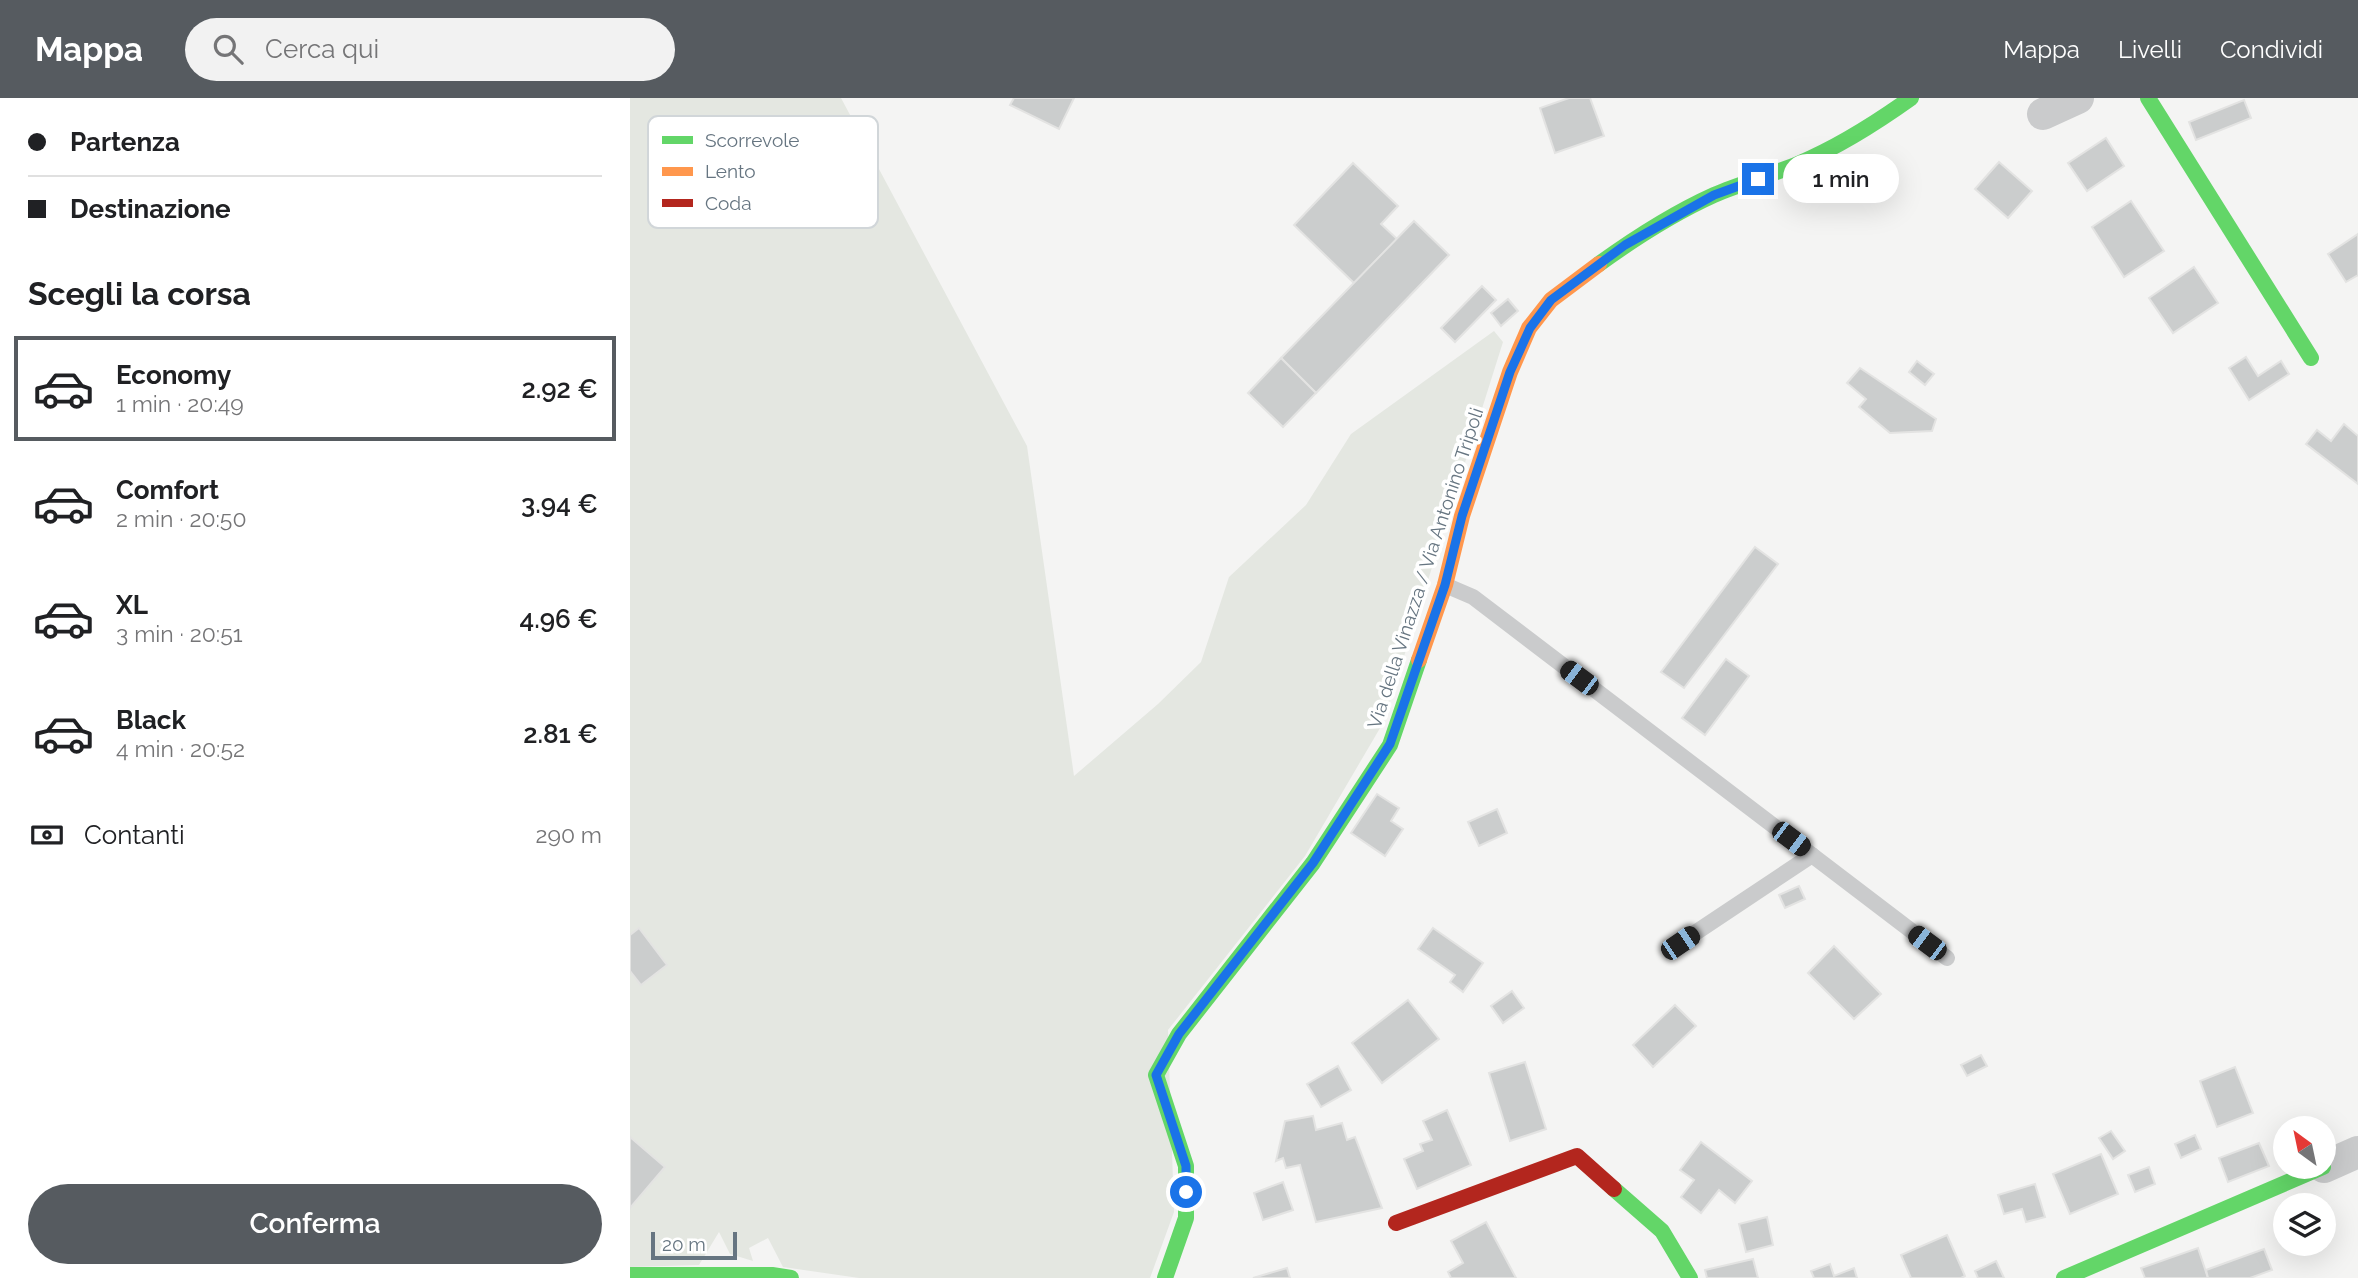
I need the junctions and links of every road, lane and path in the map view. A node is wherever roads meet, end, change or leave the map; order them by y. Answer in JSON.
{"nodes":[{"id":1,"x":1911,"y":98,"type":"edge"},
{"id":2,"x":2078,"y":98,"type":"edge"},
{"id":3,"x":2148,"y":98,"type":"edge"},
{"id":4,"x":2043,"y":114,"type":"dead end"},
{"id":5,"x":2311,"y":358,"type":"dead end"},
{"id":6,"x":1445,"y":585,"type":"junction"},
{"id":7,"x":1812,"y":855,"type":"junction"},
{"id":8,"x":1680,"y":943,"type":"dead end"},
{"id":9,"x":1947,"y":958,"type":"dead end"},
{"id":10,"x":2358,"y":1152,"type":"edge"},
{"id":11,"x":2336,"y":1162,"type":"edge"},
{"id":12,"x":2294,"y":1180,"type":"edge"},
{"id":13,"x":1396,"y":1223,"type":"dead end"},
{"id":14,"x":630,"y":1275,"type":"edge"},
{"id":15,"x":791,"y":1278,"type":"edge"},
{"id":16,"x":1165,"y":1278,"type":"edge"},
{"id":17,"x":1690,"y":1278,"type":"edge"},
{"id":18,"x":2064,"y":1278,"type":"edge"}],
"edges":[{"from":1,"to":6,"type":"street","name":"Via della Vinazza / Via Antonino Tripoli"},
{"from":2,"to":4,"type":"street"},
{"from":3,"to":5,"type":"street"},
{"from":6,"to":7,"type":"lane"},
{"from":6,"to":16,"type":"street","name":"Via della Vinazza / Via Antonino Tripoli"},
{"from":7,"to":8,"type":"lane"},
{"from":7,"to":9,"type":"lane"},
{"from":10,"to":11,"type":"street"},
{"from":12,"to":18,"type":"street"},
{"from":13,"to":17,"type":"street"},
{"from":14,"to":15,"type":"street"}]}
